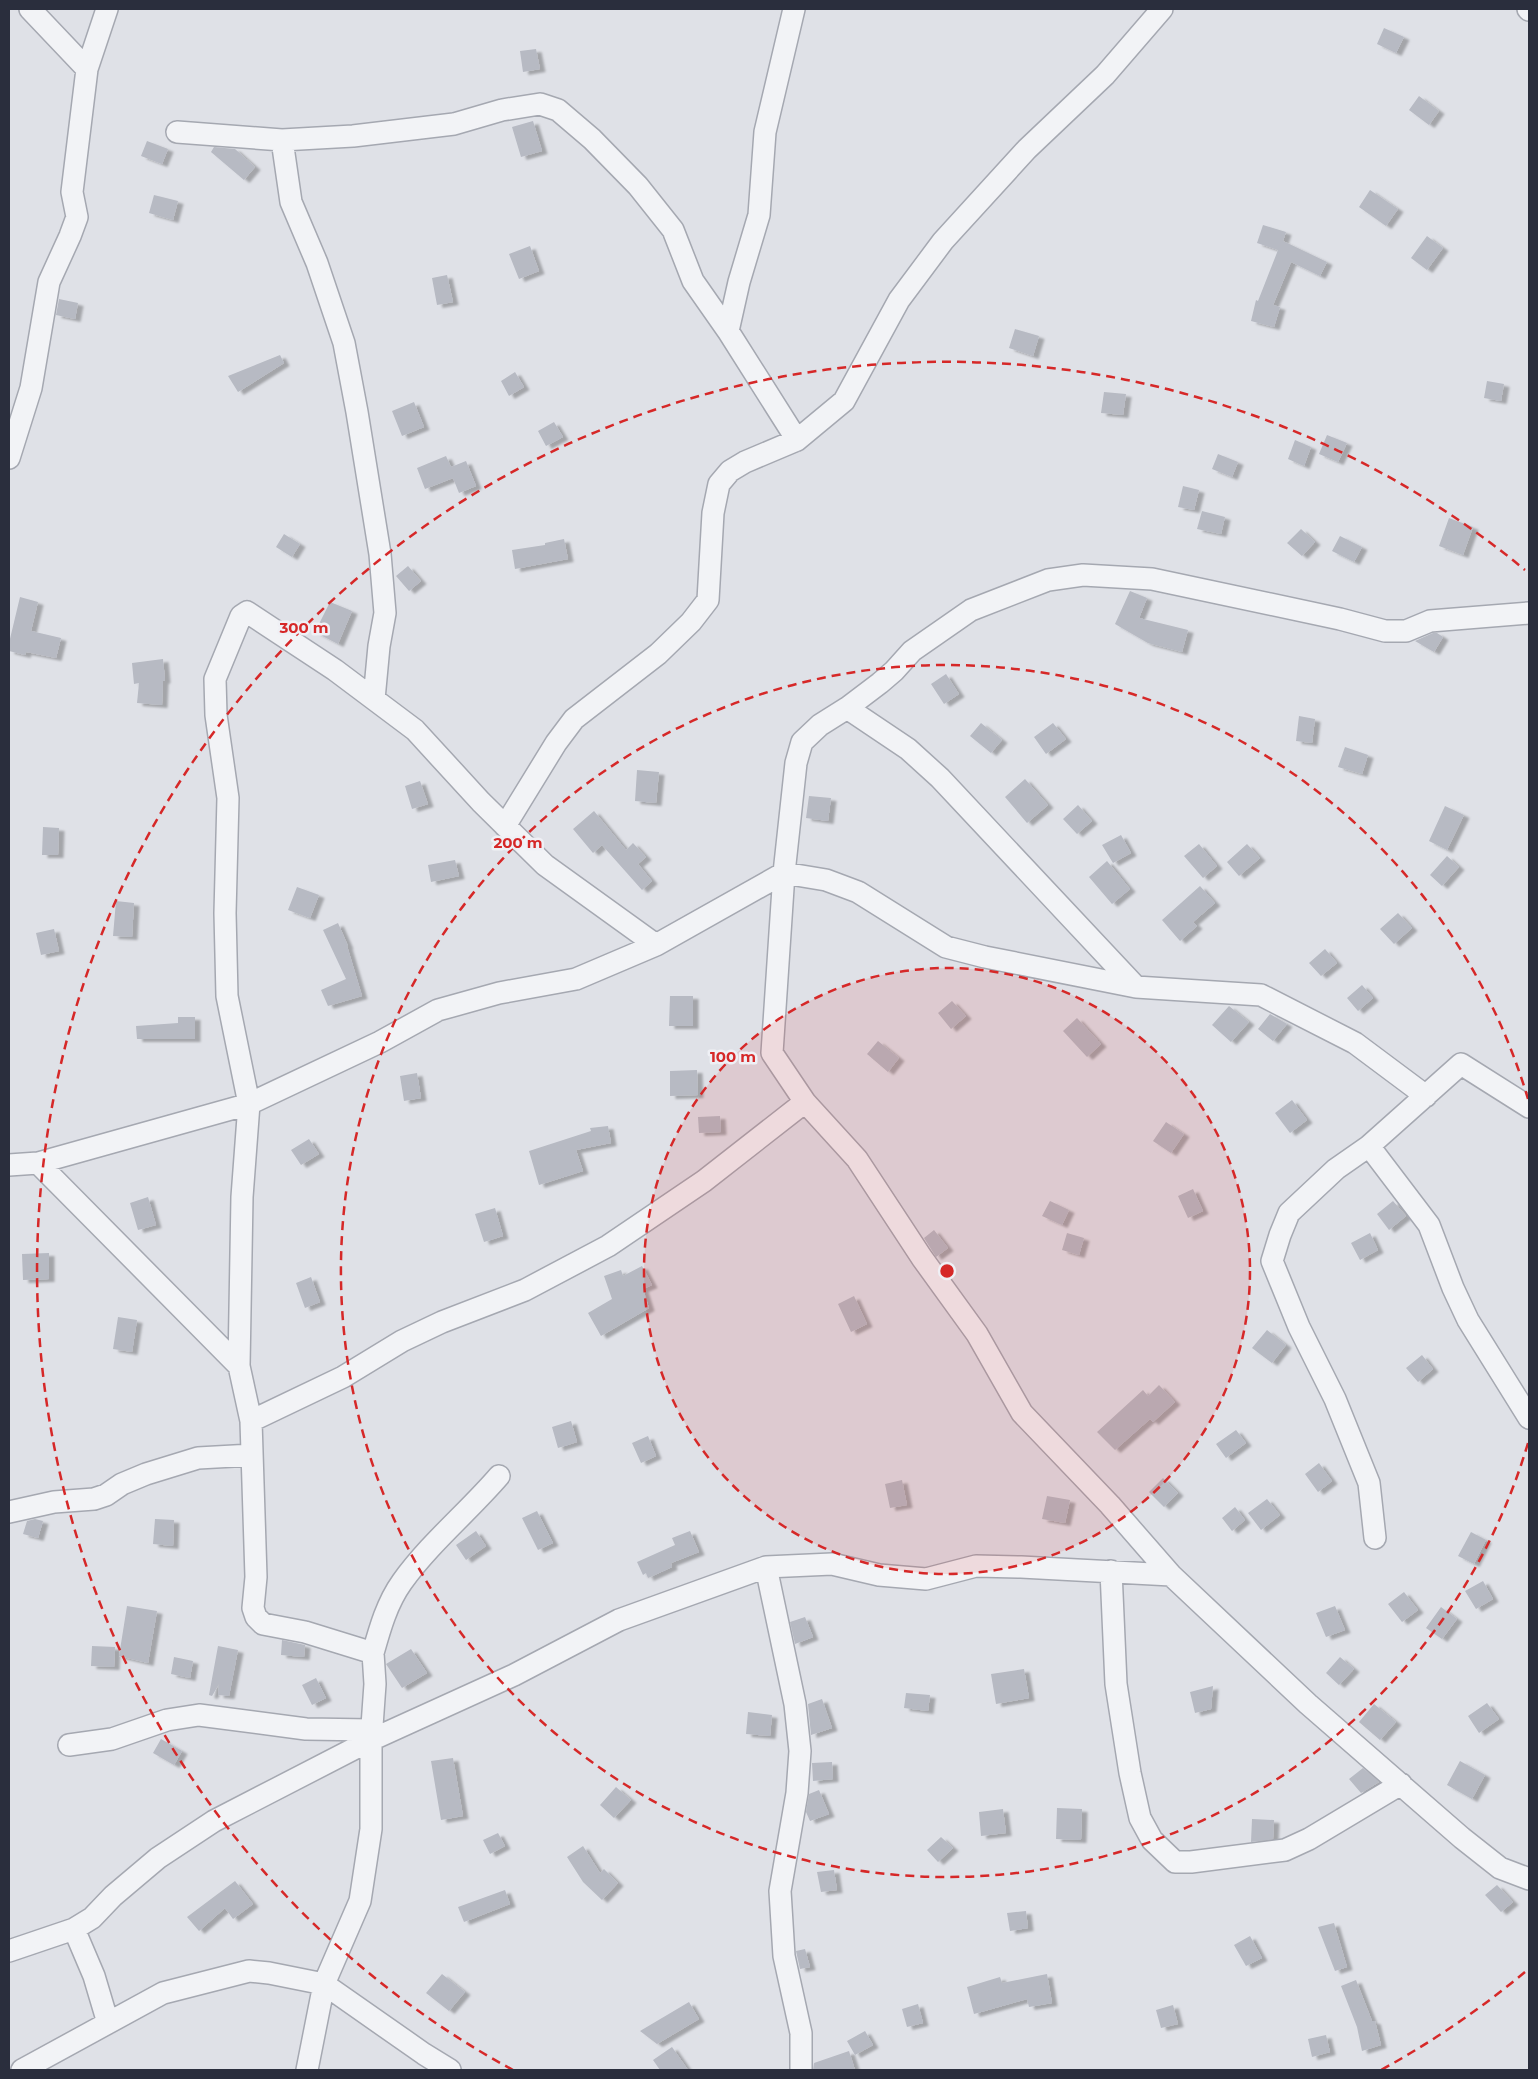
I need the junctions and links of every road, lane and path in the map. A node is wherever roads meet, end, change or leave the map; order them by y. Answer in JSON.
{"nodes":[{"id":1,"x":30,"y":9,"type":"edge"},
{"id":2,"x":107,"y":9,"type":"edge"},
{"id":3,"x":794,"y":9,"type":"edge"},
{"id":4,"x":1162,"y":9,"type":"edge"},
{"id":5,"x":87,"y":69,"type":"junction"},
{"id":6,"x":177,"y":132,"type":"dead end"},
{"id":7,"x":282,"y":140,"type":"junction"},
{"id":8,"x":728,"y":331,"type":"junction"},
{"id":9,"x":797,"y":440,"type":"junction"},
{"id":10,"x":9,"y":458,"type":"edge"},
{"id":11,"x":1529,"y":613,"type":"edge"},
{"id":12,"x":374,"y":699,"type":"junction"},
{"id":13,"x":847,"y":708,"type":"junction"},
{"id":14,"x":505,"y":826,"type":"junction"},
{"id":15,"x":784,"y":873,"type":"junction"},
{"id":16,"x":656,"y":945,"type":"junction"},
{"id":17,"x":1136,"y":987,"type":"junction"},
{"id":18,"x":1426,"y":1096,"type":"junction"},
{"id":19,"x":804,"y":1102,"type":"junction"},
{"id":20,"x":249,"y":1104,"type":"junction"},
{"id":21,"x":1529,"y":1107,"type":"edge"},
{"id":22,"x":1369,"y":1146,"type":"junction"},
{"id":23,"x":38,"y":1163,"type":"junction"},
{"id":24,"x":9,"y":1165,"type":"edge"},
{"id":25,"x":239,"y":1366,"type":"junction"},
{"id":26,"x":1529,"y":1418,"type":"edge"},
{"id":27,"x":251,"y":1421,"type":"junction"},
{"id":28,"x":252,"y":1454,"type":"junction"},
{"id":29,"x":499,"y":1476,"type":"dead end"},
{"id":30,"x":9,"y":1512,"type":"edge"},
{"id":31,"x":1374,"y":1538,"type":"dead end"},
{"id":32,"x":766,"y":1567,"type":"junction"},
{"id":33,"x":1111,"y":1572,"type":"junction"},
{"id":34,"x":1171,"y":1575,"type":"junction"},
{"id":35,"x":373,"y":1653,"type":"junction"},
{"id":36,"x":371,"y":1735,"type":"junction"},
{"id":37,"x":69,"y":1745,"type":"dead end"},
{"id":38,"x":1402,"y":1784,"type":"junction"},
{"id":39,"x":1529,"y":1879,"type":"edge"},
{"id":40,"x":74,"y":1929,"type":"junction"},
{"id":41,"x":9,"y":1952,"type":"edge"},
{"id":42,"x":324,"y":1984,"type":"junction"},
{"id":43,"x":108,"y":2023,"type":"junction"},
{"id":44,"x":22,"y":2070,"type":"edge"},
{"id":45,"x":307,"y":2070,"type":"edge"},
{"id":46,"x":450,"y":2070,"type":"edge"},
{"id":47,"x":801,"y":2070,"type":"edge"}],
"edges":[{"from":1,"to":5,"type":"street"},
{"from":2,"to":5,"type":"street"},
{"from":3,"to":8,"type":"street"},
{"from":4,"to":9,"type":"street"},
{"from":5,"to":10,"type":"street"},
{"from":6,"to":7,"type":"street"},
{"from":7,"to":8,"type":"street"},
{"from":7,"to":12,"type":"street"},
{"from":8,"to":9,"type":"street"},
{"from":9,"to":14,"type":"street"},
{"from":11,"to":13,"type":"street"},
{"from":12,"to":14,"type":"street"},
{"from":12,"to":20,"type":"street"},
{"from":13,"to":15,"type":"street"},
{"from":13,"to":17,"type":"street"},
{"from":14,"to":16,"type":"street"},
{"from":15,"to":16,"type":"street"},
{"from":15,"to":17,"type":"street"},
{"from":15,"to":19,"type":"street"},
{"from":16,"to":20,"type":"street"},
{"from":17,"to":18,"type":"street"},
{"from":18,"to":21,"type":"street"},
{"from":18,"to":22,"type":"street"},
{"from":19,"to":27,"type":"street"},
{"from":19,"to":34,"type":"street"},
{"from":20,"to":23,"type":"street"},
{"from":20,"to":25,"type":"street"},
{"from":22,"to":26,"type":"street"},
{"from":22,"to":31,"type":"street"},
{"from":23,"to":24,"type":"street"},
{"from":23,"to":25,"type":"street"},
{"from":25,"to":27,"type":"street"},
{"from":27,"to":28,"type":"street"},
{"from":28,"to":30,"type":"street"},
{"from":28,"to":35,"type":"street"},
{"from":29,"to":35,"type":"street"},
{"from":32,"to":33,"type":"street"},
{"from":32,"to":36,"type":"street"},
{"from":32,"to":47,"type":"street"},
{"from":33,"to":34,"type":"street"},
{"from":33,"to":38,"type":"street"},
{"from":34,"to":38,"type":"street"},
{"from":35,"to":36,"type":"street"},
{"from":36,"to":37,"type":"street"},
{"from":36,"to":40,"type":"street"},
{"from":36,"to":42,"type":"street"},
{"from":38,"to":39,"type":"street"},
{"from":40,"to":41,"type":"street"},
{"from":40,"to":43,"type":"street"},
{"from":42,"to":43,"type":"street"},
{"from":42,"to":45,"type":"street"},
{"from":42,"to":46,"type":"street"},
{"from":43,"to":44,"type":"street"}]}
